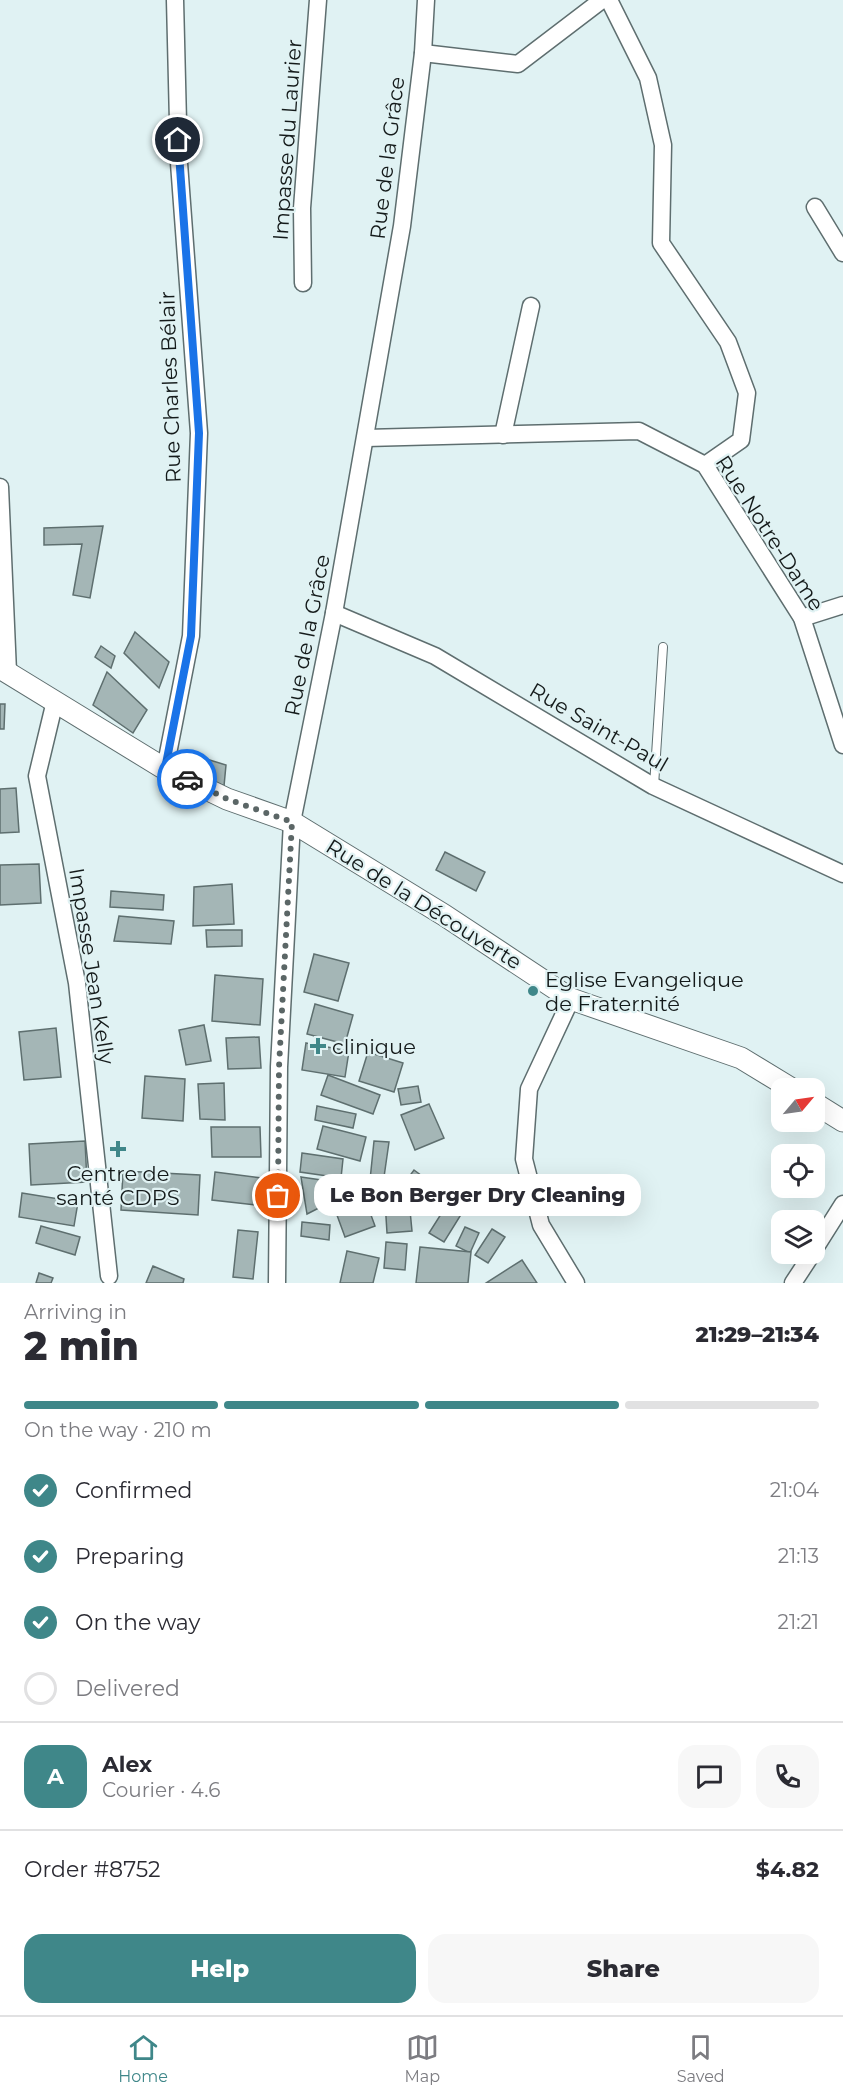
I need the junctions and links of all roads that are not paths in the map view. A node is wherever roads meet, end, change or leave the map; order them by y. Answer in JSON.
{"nodes":[{"id":1,"x":176,"y":0,"type":"edge"},
{"id":2,"x":318,"y":0,"type":"edge"},
{"id":3,"x":426,"y":0,"type":"edge"},
{"id":4,"x":602,"y":0,"type":"edge"},
{"id":5,"x":609,"y":0,"type":"edge"},
{"id":6,"x":423,"y":53,"type":"junction"},
{"id":7,"x":815,"y":207,"type":"dead end"},
{"id":8,"x":843,"y":253,"type":"edge"},
{"id":9,"x":303,"y":283,"type":"dead end"},
{"id":10,"x":531,"y":306,"type":"dead end"},
{"id":11,"x":503,"y":435,"type":"junction"},
{"id":12,"x":366,"y":438,"type":"junction"},
{"id":13,"x":705,"y":465,"type":"junction"},
{"id":14,"x":0,"y":488,"type":"edge"},
{"id":15,"x":843,"y":605,"type":"edge"},
{"id":16,"x":334,"y":613,"type":"junction"},
{"id":17,"x":802,"y":618,"type":"junction"},
{"id":18,"x":663,"y":647,"type":"dead end"},
{"id":19,"x":4,"y":670,"type":"edge"},
{"id":20,"x":55,"y":702,"type":"junction"},
{"id":21,"x":843,"y":746,"type":"edge"},
{"id":22,"x":165,"y":769,"type":"junction"},
{"id":23,"x":654,"y":786,"type":"junction"},
{"id":24,"x":292,"y":822,"type":"junction"},
{"id":25,"x":843,"y":874,"type":"edge"},
{"id":26,"x":572,"y":999,"type":"junction"},
{"id":27,"x":774,"y":1078,"type":"edge"},
{"id":28,"x":825,"y":1110,"type":"edge"},
{"id":29,"x":843,"y":1121,"type":"edge"},
{"id":30,"x":843,"y":1204,"type":"edge"},
{"id":31,"x":825,"y":1233,"type":"edge"},
{"id":32,"x":805,"y":1264,"type":"edge"},
{"id":33,"x":109,"y":1276,"type":"dead end"},
{"id":34,"x":277,"y":1283,"type":"edge"},
{"id":35,"x":576,"y":1283,"type":"edge"},
{"id":36,"x":793,"y":1283,"type":"edge"}],
"edges":[{"from":1,"to":22,"type":"street","name":"Rue Charles Bélair"},
{"from":2,"to":9,"type":"street","name":"Impasse du Laurier"},
{"from":3,"to":6,"type":"street","name":"Rue de la Grâce"},
{"from":4,"to":6,"type":"street"},
{"from":5,"to":13,"type":"street"},
{"from":6,"to":12,"type":"street","name":"Rue de la Grâce"},
{"from":7,"to":8,"type":"street"},
{"from":10,"to":11,"type":"street"},
{"from":11,"to":12,"type":"street","name":"Rue Notre-Dame"},
{"from":11,"to":13,"type":"street","name":"Rue Notre-Dame"},
{"from":12,"to":16,"type":"street","name":"Rue de la Grâce"},
{"from":13,"to":17,"type":"street","name":"Rue Notre-Dame"},
{"from":14,"to":19,"type":"street"},
{"from":15,"to":17,"type":"street"},
{"from":16,"to":23,"type":"street","name":"Rue Saint-Paul"},
{"from":16,"to":24,"type":"street","name":"Rue de la Grâce"},
{"from":17,"to":21,"type":"street","name":"Rue Notre-Dame"},
{"from":18,"to":23,"type":"lane"},
{"from":19,"to":20,"type":"street","name":"Rue de la Découverte"},
{"from":20,"to":22,"type":"street","name":"Rue de la Découverte"},
{"from":20,"to":33,"type":"street","name":"Impasse Jean Kelly"},
{"from":22,"to":24,"type":"street","name":"Rue de la Découverte"},
{"from":23,"to":25,"type":"street","name":"Rue Saint-Paul"},
{"from":24,"to":26,"type":"street","name":"Rue de la Découverte"},
{"from":24,"to":34,"type":"street","name":"Rue de la Grâce"},
{"from":26,"to":27,"type":"street","name":"Rue de la Découverte"},
{"from":26,"to":35,"type":"street"},
{"from":28,"to":29,"type":"street"},
{"from":30,"to":31,"type":"street"},
{"from":32,"to":36,"type":"street"}]}
